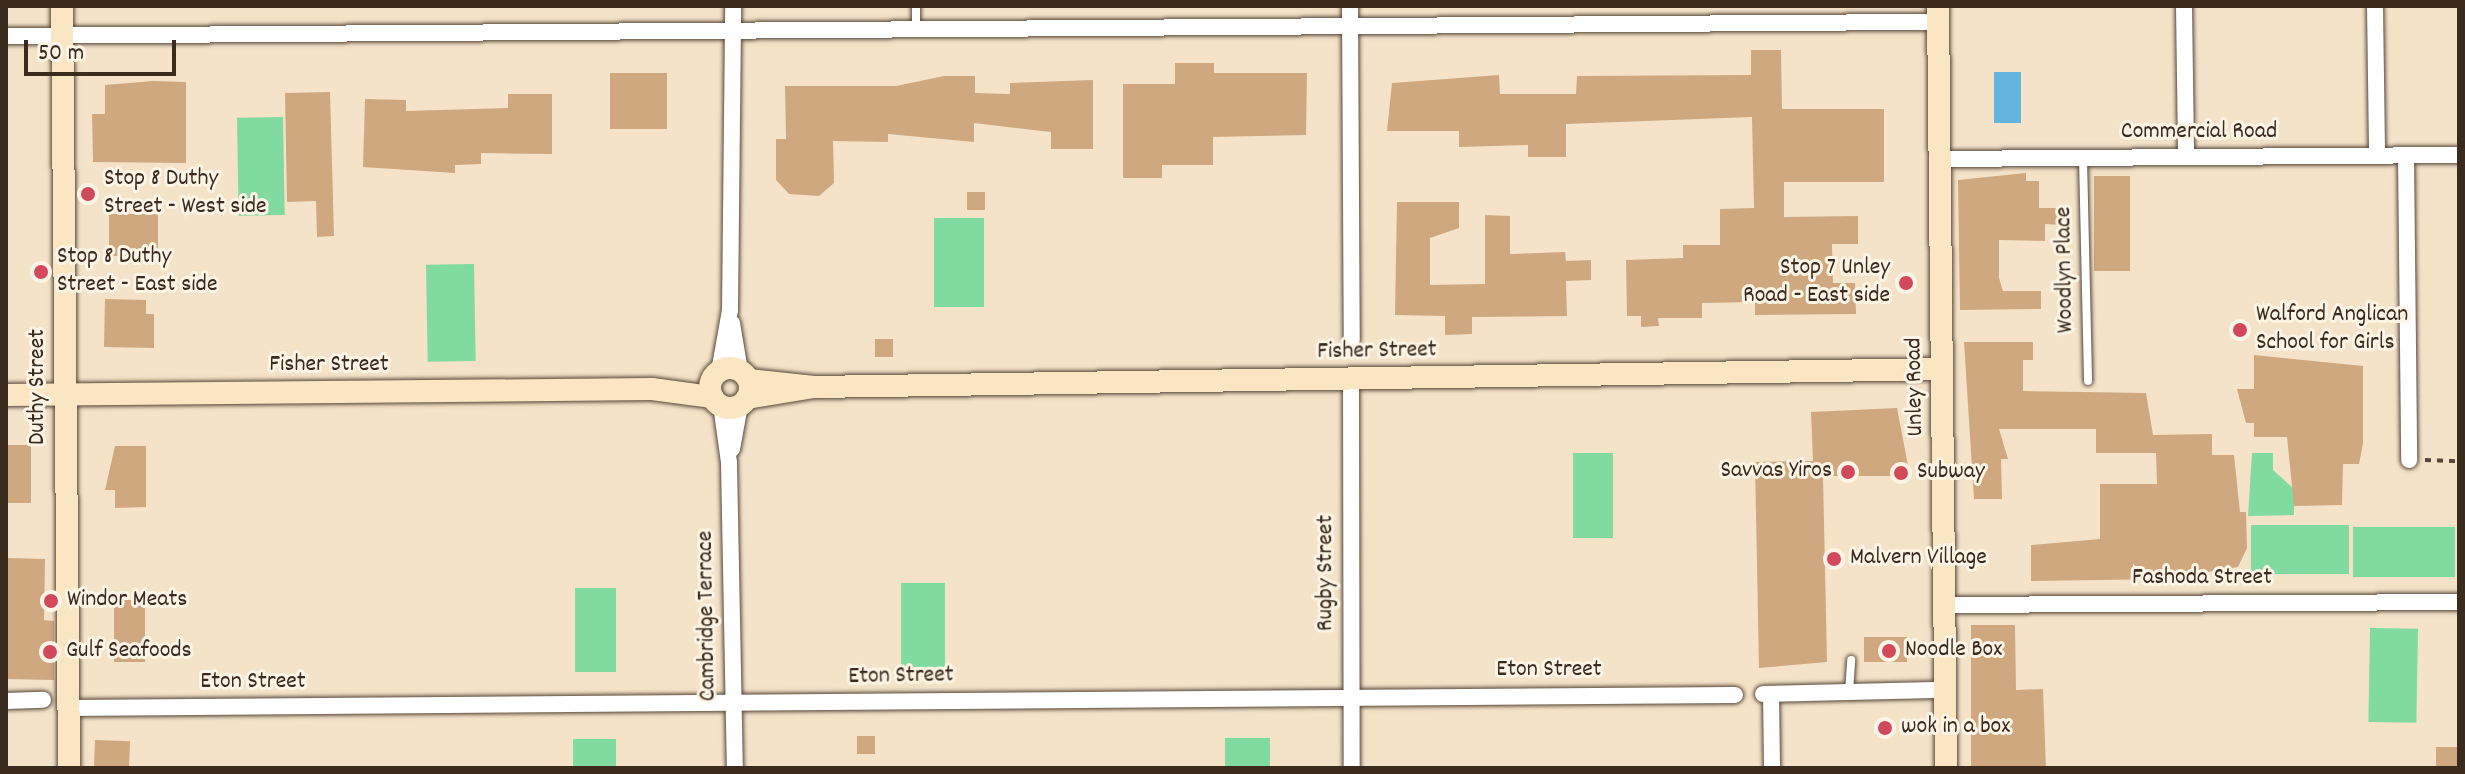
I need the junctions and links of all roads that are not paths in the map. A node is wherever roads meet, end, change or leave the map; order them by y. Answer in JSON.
{"nodes":[{"id":1,"x":62,"y":6,"type":"edge"},
{"id":2,"x":733,"y":6,"type":"edge"},
{"id":3,"x":916,"y":6,"type":"edge"},
{"id":4,"x":1350,"y":6,"type":"edge"},
{"id":5,"x":2184,"y":6,"type":"edge"},
{"id":6,"x":2375,"y":6,"type":"edge"},
{"id":7,"x":1938,"y":14,"type":"edge"},
{"id":8,"x":1350,"y":26,"type":"junction"},
{"id":9,"x":916,"y":29,"type":"junction"},
{"id":10,"x":734,"y":30,"type":"junction"},
{"id":11,"x":62,"y":35,"type":"junction"},
{"id":12,"x":6,"y":36,"type":"edge"},
{"id":13,"x":2406,"y":155,"type":"junction"},
{"id":14,"x":2459,"y":155,"type":"edge"},
{"id":15,"x":2377,"y":156,"type":"junction"},
{"id":16,"x":2186,"y":157,"type":"junction"},
{"id":17,"x":2083,"y":158,"type":"junction"},
{"id":18,"x":1939,"y":159,"type":"junction"},
{"id":19,"x":1352,"y":340,"type":"dead end"},
{"id":20,"x":1942,"y":369,"type":"junction"},
{"id":21,"x":1351,"y":379,"type":"junction"},
{"id":22,"x":2088,"y":381,"type":"dead end"},
{"id":23,"x":730,"y":388,"type":"junction"},
{"id":24,"x":65,"y":394,"type":"junction"},
{"id":25,"x":6,"y":395,"type":"edge"},
{"id":26,"x":2409,"y":460,"type":"road end"},
{"id":27,"x":2459,"y":602,"type":"edge"},
{"id":28,"x":1945,"y":605,"type":"junction"},
{"id":29,"x":1851,"y":660,"type":"dead end"},
{"id":30,"x":1945,"y":690,"type":"junction"},
{"id":31,"x":1849,"y":692,"type":"junction"},
{"id":32,"x":1351,"y":695,"type":"junction"},
{"id":33,"x":1735,"y":695,"type":"dead end"},
{"id":34,"x":43,"y":700,"type":"dead end"},
{"id":35,"x":6,"y":701,"type":"edge"},
{"id":36,"x":733,"y":704,"type":"junction"},
{"id":37,"x":68,"y":708,"type":"junction"},
{"id":38,"x":69,"y":768,"type":"edge"},
{"id":39,"x":735,"y":768,"type":"edge"},
{"id":40,"x":1352,"y":768,"type":"edge"},
{"id":41,"x":1772,"y":768,"type":"edge"},
{"id":42,"x":1946,"y":768,"type":"edge"}],
"edges":[{"from":1,"to":11,"type":"street","name":"Duthy Street"},
{"from":2,"to":10,"type":"street","name":"Cambridge Terrace"},
{"from":3,"to":9,"type":"lane"},
{"from":4,"to":8,"type":"street"},
{"from":5,"to":16,"type":"street"},
{"from":6,"to":15,"type":"street"},
{"from":7,"to":8,"type":"street"},
{"from":7,"to":18,"type":"street","name":"Unley Road"},
{"from":8,"to":9,"type":"street"},
{"from":8,"to":19,"type":"street"},
{"from":9,"to":10,"type":"street"},
{"from":10,"to":11,"type":"street"},
{"from":10,"to":23,"type":"street","name":"Cambridge Terrace"},
{"from":11,"to":12,"type":"street"},
{"from":11,"to":24,"type":"street","name":"Duthy Street"},
{"from":13,"to":14,"type":"street","name":"Commercial Road"},
{"from":13,"to":15,"type":"street","name":"Commercial Road"},
{"from":13,"to":26,"type":"street"},
{"from":15,"to":16,"type":"street","name":"Commercial Road"},
{"from":16,"to":17,"type":"street","name":"Commercial Road"},
{"from":17,"to":18,"type":"street","name":"Commercial Road"},
{"from":17,"to":22,"type":"lane","name":"Woodlyn Place"},
{"from":18,"to":20,"type":"street","name":"Unley Road"},
{"from":20,"to":21,"type":"street","name":"Fisher Street"},
{"from":20,"to":28,"type":"street","name":"Unley Road"},
{"from":21,"to":23,"type":"street","name":"Fisher Street"},
{"from":21,"to":32,"type":"street","name":"Rugby Street"},
{"from":23,"to":24,"type":"street","name":"Fisher Street"},
{"from":23,"to":36,"type":"street","name":"Cambridge Terrace"},
{"from":24,"to":25,"type":"street","name":"Fisher Street"},
{"from":24,"to":37,"type":"street","name":"Duthy Street"},
{"from":27,"to":28,"type":"street","name":"Fashoda Street"},
{"from":28,"to":30,"type":"street","name":"Unley Road"},
{"from":29,"to":31,"type":"lane"},
{"from":30,"to":31,"type":"street"},
{"from":30,"to":42,"type":"street","name":"Unley Road"},
{"from":31,"to":41,"type":"street"},
{"from":32,"to":33,"type":"street","name":"Eton Street"},
{"from":32,"to":36,"type":"street","name":"Eton Street"},
{"from":32,"to":40,"type":"street","name":"Rugby Street"},
{"from":34,"to":35,"type":"street"},
{"from":36,"to":37,"type":"street","name":"Eton Street"},
{"from":36,"to":39,"type":"street","name":"Cambridge Terrace"},
{"from":37,"to":38,"type":"street","name":"Duthy Street"}]}
